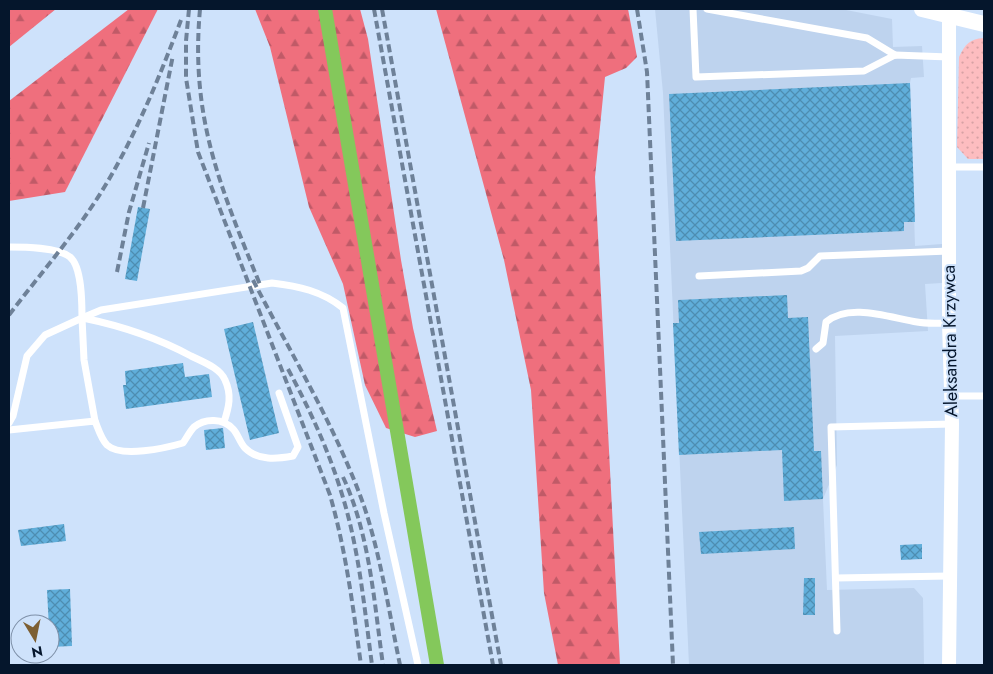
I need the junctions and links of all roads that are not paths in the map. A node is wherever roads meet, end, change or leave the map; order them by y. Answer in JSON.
{"nodes":[{"id":1,"x":693,"y":9,"type":"edge"},
{"id":2,"x":708,"y":9,"type":"edge"},
{"id":3,"x":922,"y":9,"type":"edge"},
{"id":4,"x":948,"y":12,"type":"edge"},
{"id":5,"x":984,"y":24,"type":"edge"},
{"id":6,"x":895,"y":55,"type":"junction"},
{"id":7,"x":949,"y":57,"type":"junction"},
{"id":8,"x":948,"y":167,"type":"junction"},
{"id":9,"x":984,"y":167,"type":"edge"},
{"id":10,"x":9,"y":247,"type":"edge"},
{"id":11,"x":948,"y":251,"type":"junction"},
{"id":12,"x":699,"y":276,"type":"dead end"},
{"id":13,"x":82,"y":318,"type":"junction"},
{"id":14,"x":949,"y":323,"type":"junction"},
{"id":15,"x":816,"y":349,"type":"dead end"},
{"id":16,"x":279,"y":393,"type":"dead end"},
{"id":17,"x":952,"y":396,"type":"junction"},
{"id":18,"x":984,"y":396,"type":"edge"},
{"id":19,"x":95,"y":421,"type":"junction"},
{"id":20,"x":224,"y":422,"type":"junction"},
{"id":21,"x":9,"y":423,"type":"edge"},
{"id":22,"x":952,"y":424,"type":"junction"},
{"id":23,"x":9,"y":430,"type":"edge"},
{"id":24,"x":948,"y":576,"type":"junction"},
{"id":25,"x":836,"y":578,"type":"junction"},
{"id":26,"x":838,"y":631,"type":"dead end"},
{"id":27,"x":418,"y":665,"type":"edge"},
{"id":28,"x":948,"y":665,"type":"edge"}],
"edges":[{"from":1,"to":6,"type":"lane"},
{"from":2,"to":6,"type":"lane"},
{"from":3,"to":4,"type":"street"},
{"from":4,"to":5,"type":"street"},
{"from":4,"to":7,"type":"street","name":"Aleksandra Krzywca"},
{"from":6,"to":7,"type":"lane"},
{"from":7,"to":8,"type":"street","name":"Aleksandra Krzywca"},
{"from":8,"to":9,"type":"lane"},
{"from":8,"to":11,"type":"street","name":"Aleksandra Krzywca"},
{"from":10,"to":13,"type":"lane"},
{"from":11,"to":12,"type":"lane"},
{"from":11,"to":14,"type":"street","name":"Aleksandra Krzywca"},
{"from":13,"to":19,"type":"lane"},
{"from":13,"to":20,"type":"lane"},
{"from":13,"to":21,"type":"lane"},
{"from":13,"to":27,"type":"lane"},
{"from":14,"to":15,"type":"lane"},
{"from":14,"to":17,"type":"street","name":"Aleksandra Krzywca"},
{"from":16,"to":20,"type":"lane"},
{"from":17,"to":18,"type":"lane"},
{"from":17,"to":22,"type":"street","name":"Aleksandra Krzywca"},
{"from":19,"to":20,"type":"lane"},
{"from":19,"to":23,"type":"lane"},
{"from":22,"to":24,"type":"street","name":"Aleksandra Krzywca"},
{"from":22,"to":25,"type":"lane"},
{"from":24,"to":25,"type":"lane"},
{"from":24,"to":28,"type":"street","name":"Aleksandra Krzywca"},
{"from":25,"to":26,"type":"lane"}]}
